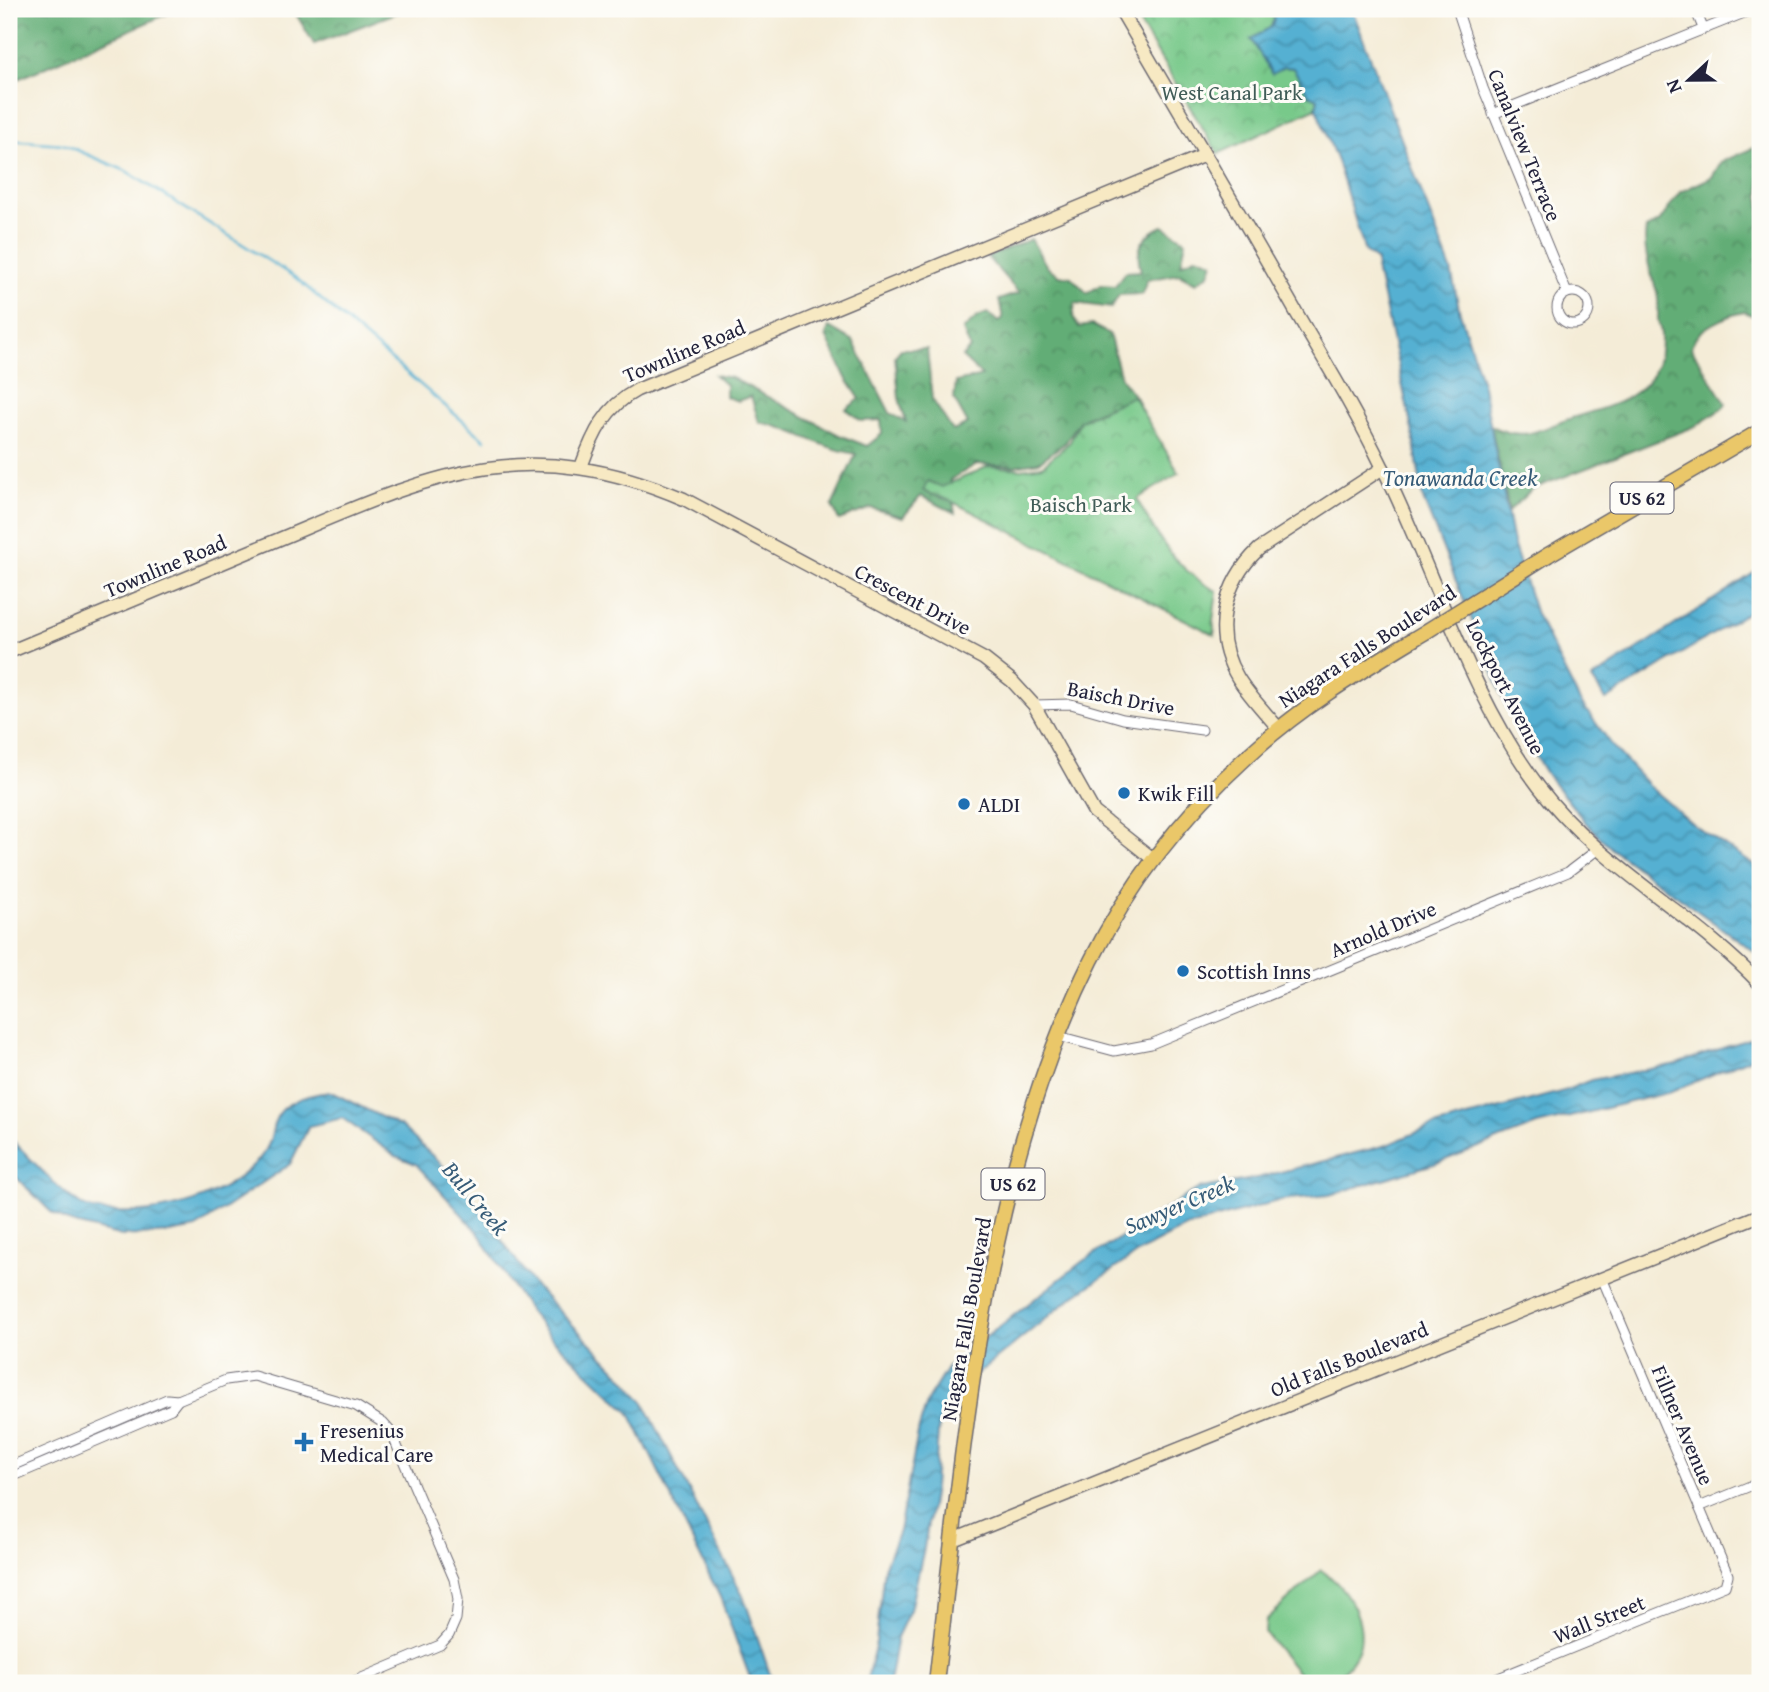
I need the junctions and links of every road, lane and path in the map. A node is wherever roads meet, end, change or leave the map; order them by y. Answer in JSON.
{"nodes":[{"id":1,"x":1120,"y":9,"type":"edge"},
{"id":2,"x":1457,"y":9,"type":"edge"},
{"id":3,"x":1695,"y":9,"type":"edge"},
{"id":4,"x":1754,"y":9,"type":"edge"},
{"id":5,"x":1703,"y":28,"type":"junction"},
{"id":6,"x":1493,"y":114,"type":"junction"},
{"id":7,"x":1205,"y":155,"type":"junction"},
{"id":8,"x":1567,"y":293,"type":"dead end"},
{"id":9,"x":1760,"y":431,"type":"edge"},
{"id":10,"x":581,"y":467,"type":"junction"},
{"id":11,"x":1383,"y":468,"type":"junction"},
{"id":12,"x":9,"y":652,"type":"edge"},
{"id":13,"x":1034,"y":705,"type":"junction"},
{"id":14,"x":1279,"y":729,"type":"junction"},
{"id":15,"x":1202,"y":730,"type":"dead end"},
{"id":16,"x":1597,"y":849,"type":"junction"},
{"id":17,"x":1153,"y":859,"type":"junction"},
{"id":18,"x":1760,"y":984,"type":"edge"},
{"id":19,"x":1058,"y":1036,"type":"junction"},
{"id":20,"x":1760,"y":1215,"type":"edge"},
{"id":21,"x":1602,"y":1278,"type":"junction"},
{"id":22,"x":178,"y":1400,"type":"junction"},
{"id":23,"x":9,"y":1467,"type":"edge"},
{"id":24,"x":9,"y":1478,"type":"edge"},
{"id":25,"x":1760,"y":1482,"type":"edge"},
{"id":26,"x":1699,"y":1507,"type":"junction"},
{"id":27,"x":953,"y":1540,"type":"junction"},
{"id":28,"x":1725,"y":1586,"type":"joint"},
{"id":29,"x":350,"y":1683,"type":"edge"},
{"id":30,"x":936,"y":1683,"type":"edge"},
{"id":31,"x":1486,"y":1683,"type":"edge"}],
"edges":[{"from":1,"to":7,"type":"street","name":"Lockport Avenue"},
{"from":2,"to":6,"type":"street","name":"Canalview Terrace"},
{"from":3,"to":5,"type":"street"},
{"from":4,"to":5,"type":"street"},
{"from":5,"to":6,"type":"street"},
{"from":6,"to":8,"type":"street","name":"Canalview Terrace"},
{"from":7,"to":10,"type":"street","name":"Townline Road"},
{"from":7,"to":11,"type":"street","name":"Lockport Avenue"},
{"from":9,"to":14,"type":"main road","name":"Niagara Falls Boulevard","number":"US 62","bridge":true},
{"from":10,"to":12,"type":"street","name":"Townline Road"},
{"from":10,"to":13,"type":"street","name":"Crescent Drive"},
{"from":11,"to":14,"type":"street"},
{"from":11,"to":16,"type":"street","name":"Lockport Avenue"},
{"from":13,"to":15,"type":"street","name":"Baisch Drive"},
{"from":13,"to":17,"type":"street","name":"Crescent Drive"},
{"from":14,"to":17,"type":"main road","name":"Niagara Falls Boulevard","number":"US 62"},
{"from":16,"to":18,"type":"street","name":"Lockport Avenue"},
{"from":16,"to":19,"type":"street","name":"Arnold Drive"},
{"from":17,"to":19,"type":"main road","name":"Niagara Falls Boulevard","number":"US 62"},
{"from":19,"to":27,"type":"main road","name":"Niagara Falls Boulevard","number":"US 62"},
{"from":20,"to":21,"type":"street","name":"Old Falls Boulevard"},
{"from":21,"to":26,"type":"street","name":"Fillner Avenue"},
{"from":21,"to":27,"type":"street","name":"Old Falls Boulevard"},
{"from":22,"to":23,"type":"street"},
{"from":22,"to":24,"type":"street"},
{"from":22,"to":29,"type":"street"},
{"from":25,"to":26,"type":"street"},
{"from":26,"to":28,"type":"street","name":"Fillner Avenue"},
{"from":27,"to":30,"type":"main road","name":"Niagara Falls Boulevard","number":"US 62"},
{"from":28,"to":31,"type":"street","name":"Wall Street"}]}
